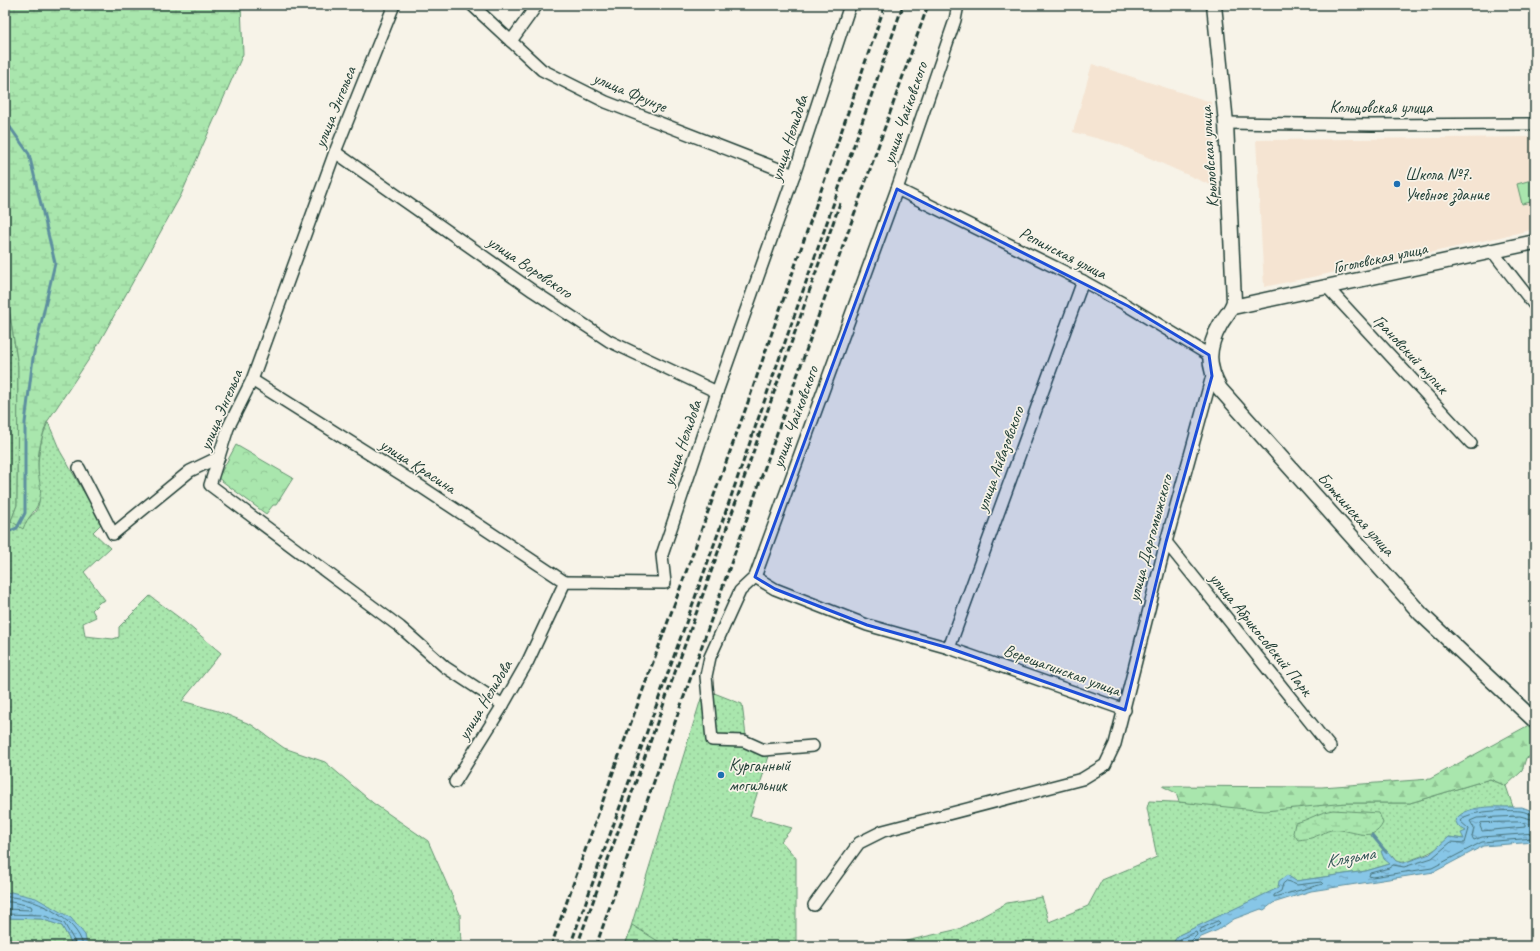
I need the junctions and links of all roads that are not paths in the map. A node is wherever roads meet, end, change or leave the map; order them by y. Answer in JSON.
{"nodes":[{"id":1,"x":394,"y":5,"type":"edge"},
{"id":2,"x":472,"y":5,"type":"edge"},
{"id":3,"x":536,"y":5,"type":"edge"},
{"id":4,"x":850,"y":5,"type":"edge"},
{"id":5,"x":958,"y":5,"type":"edge"},
{"id":6,"x":1214,"y":5,"type":"edge"},
{"id":7,"x":511,"y":41,"type":"junction"},
{"id":8,"x":1226,"y":123,"type":"junction"},
{"id":9,"x":1535,"y":124,"type":"edge"},
{"id":10,"x":335,"y":152,"type":"junction"},
{"id":11,"x":794,"y":175,"type":"junction"},
{"id":12,"x":897,"y":189,"type":"junction"},
{"id":13,"x":1535,"y":242,"type":"edge"},
{"id":14,"x":1493,"y":252,"type":"junction"},
{"id":15,"x":1083,"y":281,"type":"junction"},
{"id":16,"x":1327,"y":287,"type":"junction"},
{"id":17,"x":1535,"y":306,"type":"edge"},
{"id":18,"x":1233,"y":307,"type":"junction"},
{"id":19,"x":1209,"y":355,"type":"junction"},
{"id":20,"x":1212,"y":376,"type":"junction"},
{"id":21,"x":252,"y":380,"type":"junction"},
{"id":22,"x":717,"y":392,"type":"junction"},
{"id":23,"x":1471,"y":443,"type":"dead end"},
{"id":24,"x":219,"y":457,"type":"junction"},
{"id":25,"x":79,"y":468,"type":"dead end"},
{"id":26,"x":1166,"y":542,"type":"junction"},
{"id":27,"x":755,"y":577,"type":"junction"},
{"id":28,"x":565,"y":582,"type":"junction"},
{"id":29,"x":949,"y":648,"type":"junction"},
{"id":30,"x":503,"y":705,"type":"junction"},
{"id":31,"x":1125,"y":710,"type":"junction"},
{"id":32,"x":1535,"y":721,"type":"edge"},
{"id":33,"x":813,"y":746,"type":"dead end"},
{"id":34,"x":1330,"y":748,"type":"dead end"},
{"id":35,"x":455,"y":782,"type":"dead end"},
{"id":36,"x":814,"y":905,"type":"dead end"}],
"edges":[{"from":1,"to":10,"type":"street","name":"улица Энгельса"},
{"from":2,"to":7,"type":"street","name":"улица Фрунзе"},
{"from":3,"to":7,"type":"street"},
{"from":4,"to":11,"type":"street","name":"улица Нелидова"},
{"from":5,"to":12,"type":"street","name":"улица Чайковского"},
{"from":6,"to":8,"type":"street","name":"Крыловская улица"},
{"from":7,"to":11,"type":"street","name":"улица Фрунзе"},
{"from":8,"to":9,"type":"street","name":"Кольцовская улица"},
{"from":8,"to":18,"type":"street","name":"Крыловская улица"},
{"from":10,"to":21,"type":"street","name":"улица Энгельса"},
{"from":10,"to":22,"type":"street","name":"улица Воровского"},
{"from":11,"to":22,"type":"street","name":"улица Нелидова"},
{"from":12,"to":15,"type":"street","name":"Репинская улица"},
{"from":12,"to":27,"type":"street","name":"улица Чайковского"},
{"from":13,"to":14,"type":"street","name":"Гоголевская улица"},
{"from":14,"to":16,"type":"street","name":"Гоголевская улица"},
{"from":14,"to":17,"type":"street"},
{"from":15,"to":19,"type":"street","name":"Репинская улица"},
{"from":15,"to":29,"type":"street","name":"улица Айвазовского"},
{"from":16,"to":18,"type":"street","name":"Гоголевская улица"},
{"from":16,"to":23,"type":"street","name":"Грановский тупик"},
{"from":18,"to":19,"type":"street","name":"Боткинская улица"},
{"from":19,"to":20,"type":"street","name":"Боткинская улица"},
{"from":20,"to":26,"type":"street","name":"улица Даргомыжского"},
{"from":20,"to":32,"type":"street","name":"Боткинская улица"},
{"from":21,"to":24,"type":"street","name":"улица Энгельса"},
{"from":21,"to":28,"type":"street","name":"улица Красина"},
{"from":22,"to":28,"type":"street","name":"улица Нелидова"},
{"from":24,"to":25,"type":"street"},
{"from":24,"to":30,"type":"street","name":"улица Энгельса"},
{"from":26,"to":31,"type":"street","name":"улица Даргомыжского"},
{"from":26,"to":34,"type":"street","name":"улица Абрикосовский Парк"},
{"from":27,"to":29,"type":"street","name":"Верещагинская улица"},
{"from":27,"to":33,"type":"street","name":"улица Чайковского"},
{"from":28,"to":30,"type":"street","name":"улица Нелидова"},
{"from":29,"to":31,"type":"street","name":"Верещагинская улица"},
{"from":30,"to":35,"type":"street","name":"улица Нелидова"},
{"from":31,"to":36,"type":"street","name":"Верещагинская улица"}]}
